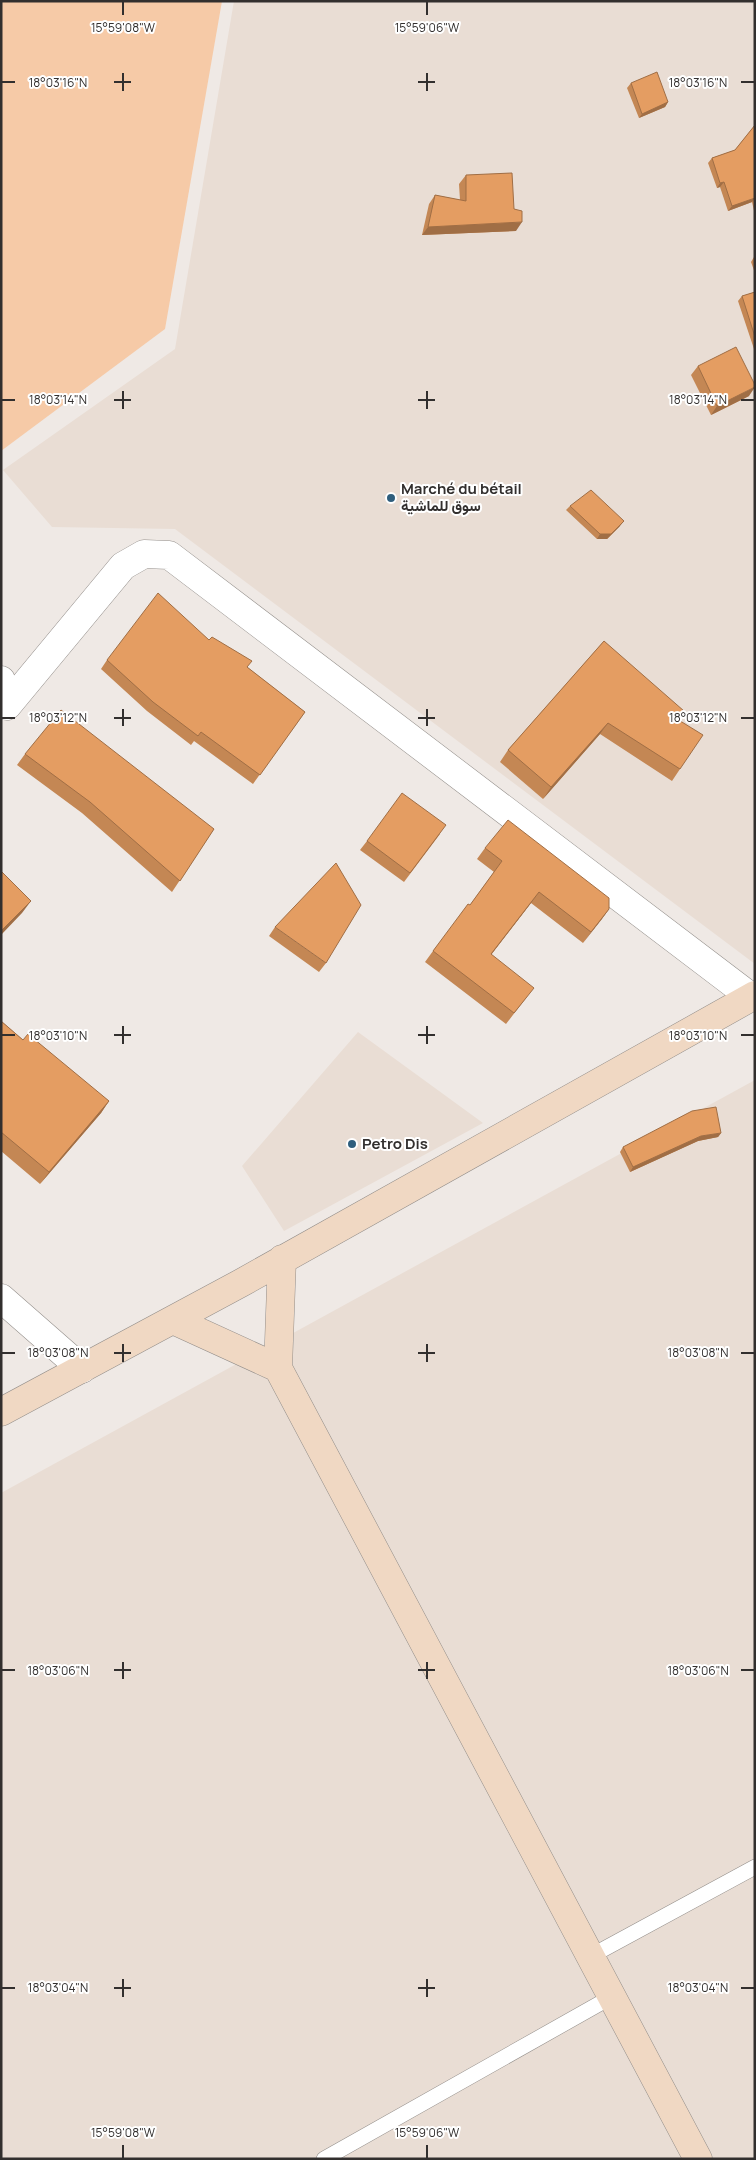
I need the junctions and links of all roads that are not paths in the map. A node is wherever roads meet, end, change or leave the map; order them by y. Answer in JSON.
{"nodes":[{"id":1,"x":3,"y":700,"type":"edge"},
{"id":2,"x":753,"y":996,"type":"edge"},
{"id":3,"x":282,"y":1259,"type":"junction"},
{"id":4,"x":1,"y":1298,"type":"edge"},
{"id":5,"x":173,"y":1320,"type":"junction"},
{"id":6,"x":278,"y":1368,"type":"junction"},
{"id":7,"x":82,"y":1369,"type":"junction"},
{"id":8,"x":1,"y":1412,"type":"edge"},
{"id":9,"x":755,"y":1867,"type":"edge"},
{"id":10,"x":591,"y":1956,"type":"junction"},
{"id":11,"x":612,"y":1996,"type":"junction"},
{"id":12,"x":324,"y":2159,"type":"edge"},
{"id":13,"x":698,"y":2159,"type":"edge"}],
"edges":[{"from":1,"to":2,"type":"street"},
{"from":2,"to":3,"type":"street"},
{"from":3,"to":5,"type":"street"},
{"from":3,"to":6,"type":"street"},
{"from":4,"to":7,"type":"street"},
{"from":5,"to":6,"type":"street"},
{"from":5,"to":7,"type":"street"},
{"from":6,"to":10,"type":"street"},
{"from":7,"to":8,"type":"street"},
{"from":9,"to":10,"type":"lane"},
{"from":10,"to":11,"type":"street"},
{"from":11,"to":12,"type":"lane"},
{"from":11,"to":13,"type":"street"}]}
